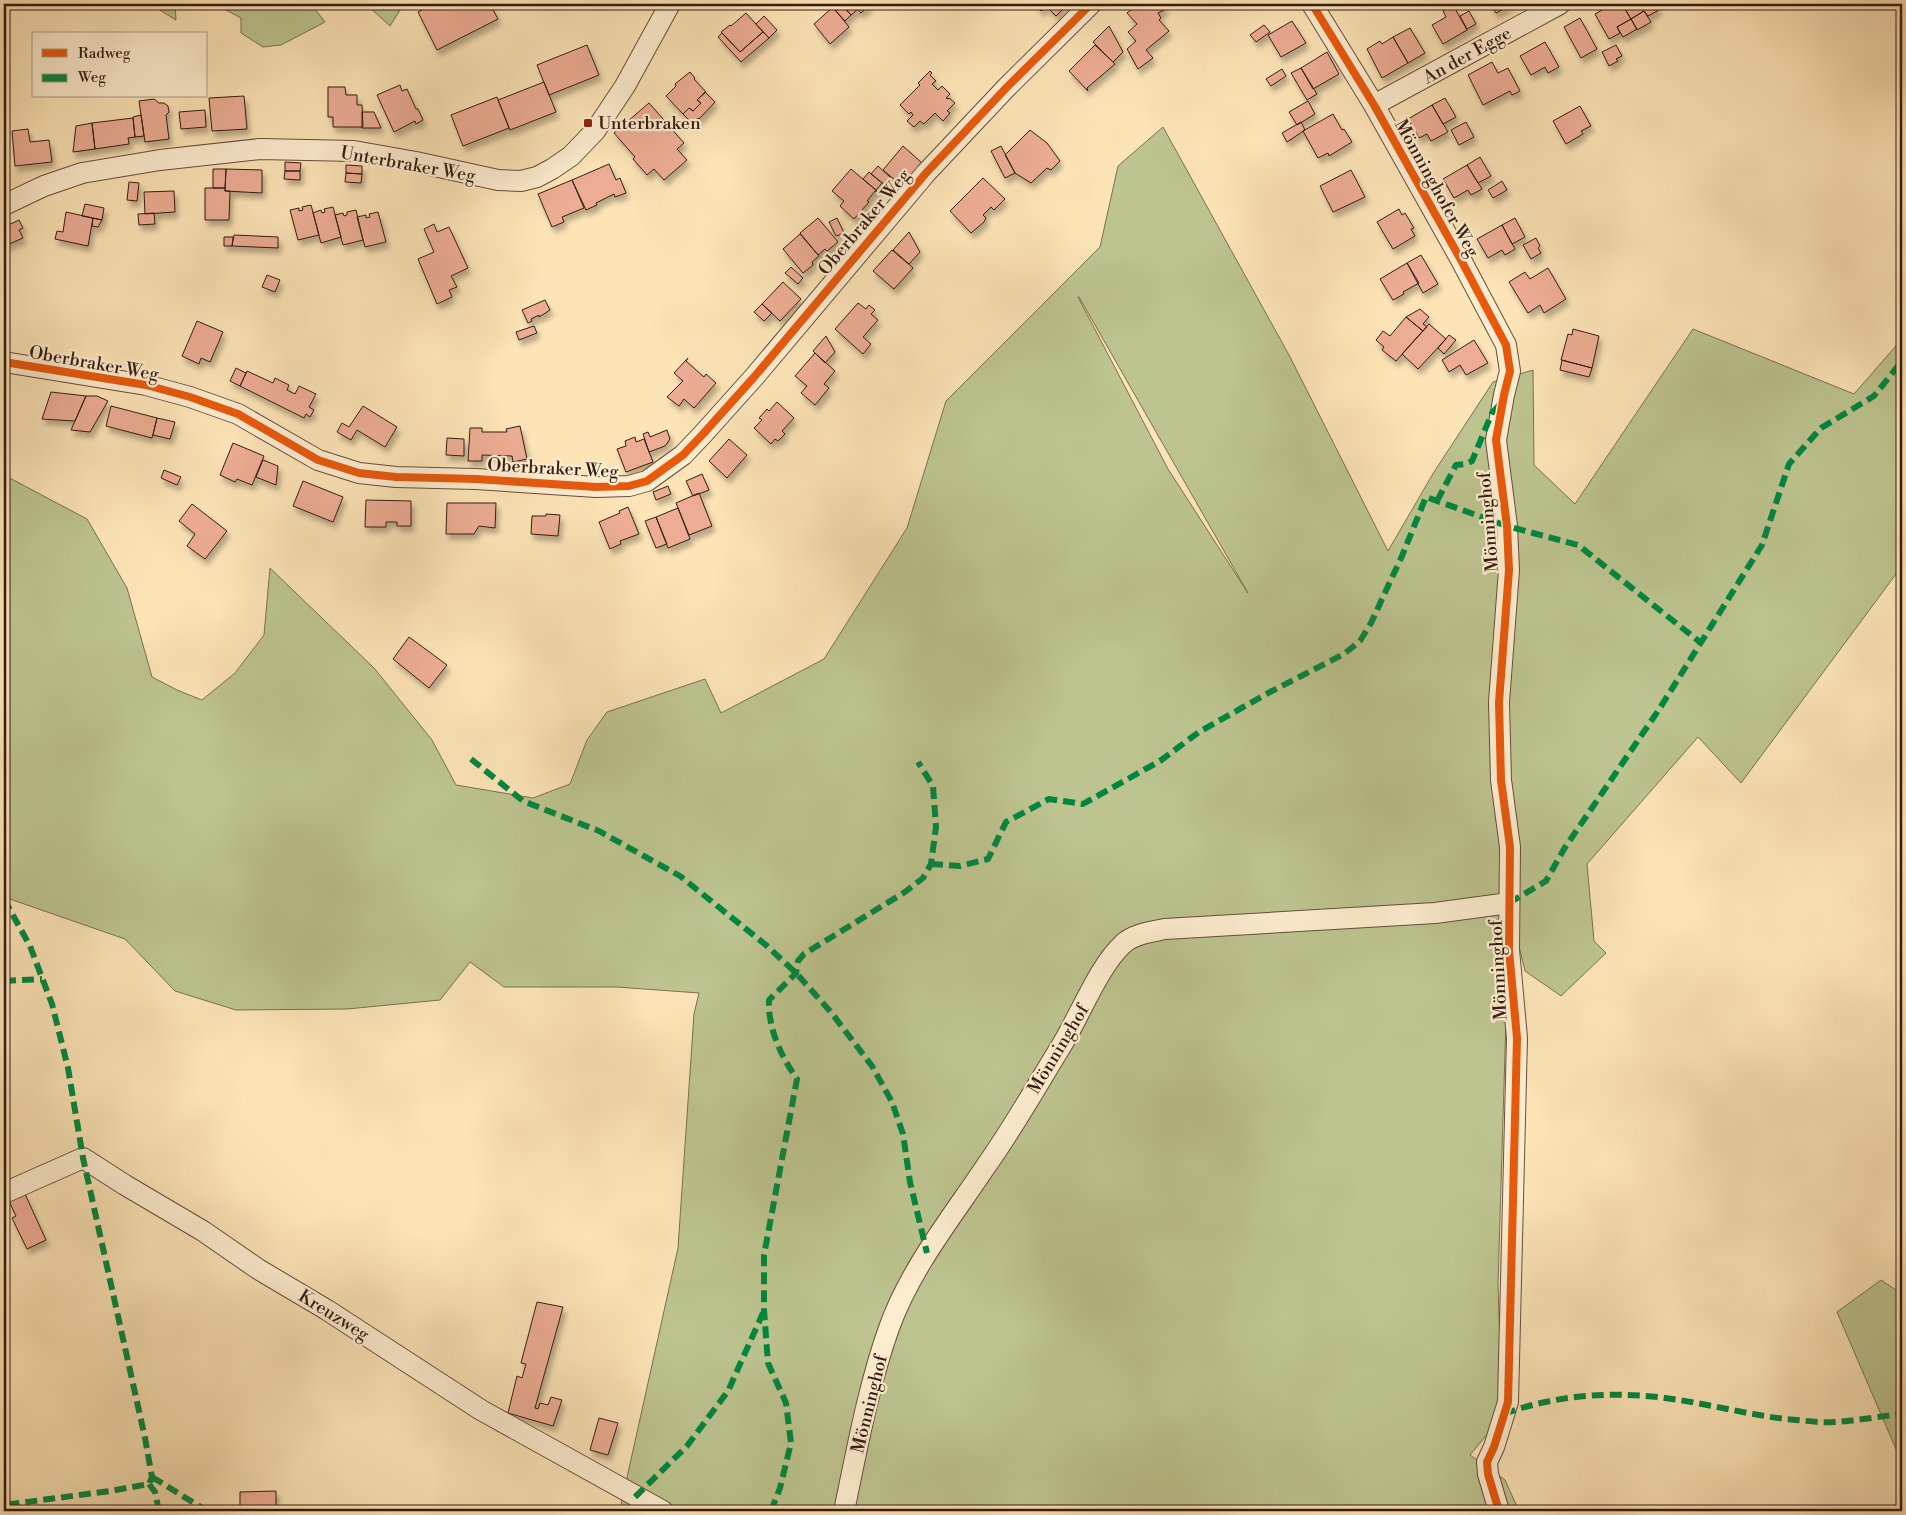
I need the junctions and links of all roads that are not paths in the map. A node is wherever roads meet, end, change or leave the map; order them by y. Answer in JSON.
{"nodes":[{"id":1,"x":670,"y":4,"type":"edge"},
{"id":2,"x":1091,"y":4,"type":"edge"},
{"id":3,"x":1312,"y":4,"type":"edge"},
{"id":4,"x":1560,"y":4,"type":"edge"},
{"id":5,"x":1374,"y":105,"type":"junction"},
{"id":6,"x":4,"y":205,"type":"edge"},
{"id":7,"x":4,"y":362,"type":"edge"},
{"id":8,"x":1504,"y":395,"type":"joint"},
{"id":9,"x":1509,"y":903,"type":"junction"},
{"id":10,"x":4,"y":1193,"type":"edge"},
{"id":11,"x":663,"y":1511,"type":"edge"},
{"id":12,"x":844,"y":1511,"type":"edge"},
{"id":13,"x":1499,"y":1511,"type":"edge"}],
"edges":[{"from":1,"to":6,"type":"street","name":"Unterbraker Weg"},
{"from":2,"to":7,"type":"street","name":"Oberbraker Weg"},
{"from":3,"to":5,"type":"street","name":"Mönninghofer Weg"},
{"from":4,"to":5,"type":"street","name":"An der Egge"},
{"from":5,"to":8,"type":"street","name":"Mönninghofer Weg"},
{"from":8,"to":9,"type":"street","name":"Mönninghof"},
{"from":9,"to":12,"type":"street","name":"Mönninghof"},
{"from":9,"to":13,"type":"street","name":"Mönninghof"},
{"from":10,"to":11,"type":"street","name":"Kreuzweg"}]}
